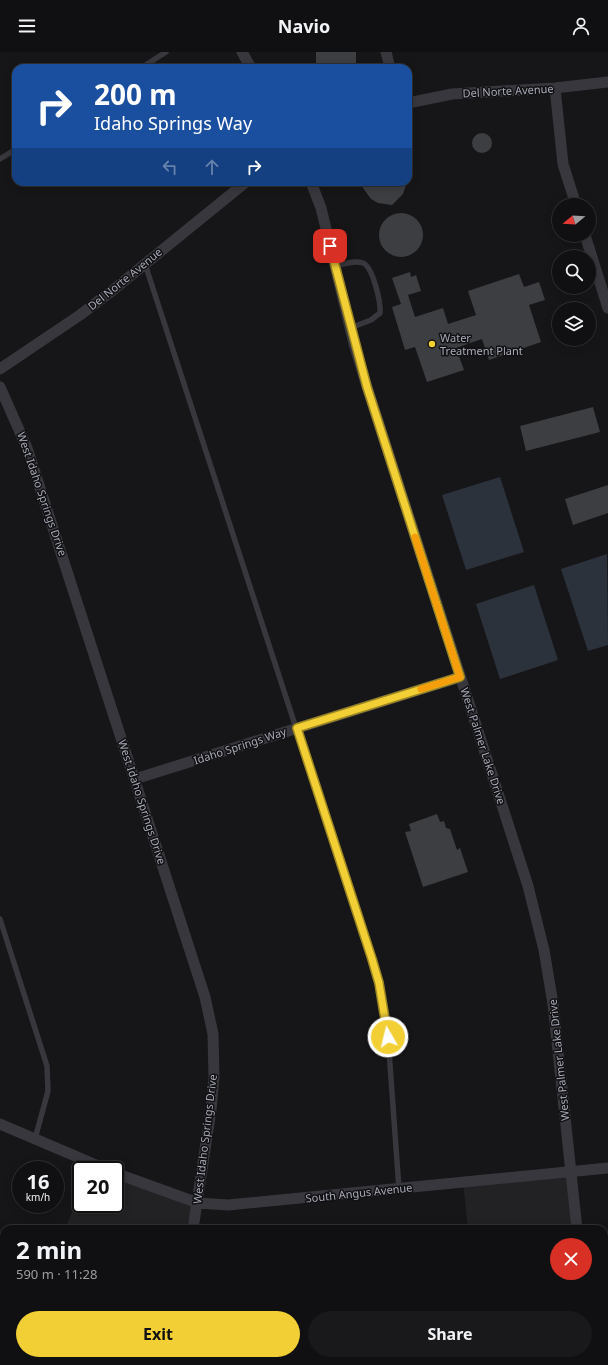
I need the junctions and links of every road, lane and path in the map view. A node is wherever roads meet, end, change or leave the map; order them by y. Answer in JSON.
{"nodes":[{"id":1,"x":166,"y":52,"type":"edge"},
{"id":2,"x":242,"y":52,"type":"edge"},
{"id":3,"x":386,"y":52,"type":"edge"},
{"id":4,"x":147,"y":64,"type":"edge"},
{"id":5,"x":249,"y":64,"type":"edge"},
{"id":6,"x":389,"y":64,"type":"edge"},
{"id":7,"x":608,"y":82,"type":"edge"},
{"id":8,"x":555,"y":88,"type":"junction"},
{"id":9,"x":412,"y":102,"type":"edge"},
{"id":10,"x":12,"y":152,"type":"edge"},
{"id":11,"x":0,"y":159,"type":"edge"},
{"id":12,"x":241,"y":186,"type":"edge"},
{"id":13,"x":313,"y":186,"type":"edge"},
{"id":14,"x":574,"y":198,"type":"edge"},
{"id":15,"x":587,"y":242,"type":"edge"},
{"id":16,"x":146,"y":264,"type":"junction"},
{"id":17,"x":335,"y":266,"type":"junction"},
{"id":18,"x":608,"y":308,"type":"edge"},
{"id":19,"x":350,"y":328,"type":"junction"},
{"id":20,"x":0,"y":369,"type":"edge"},
{"id":21,"x":0,"y":387,"type":"edge"},
{"id":22,"x":460,"y":677,"type":"junction"},
{"id":23,"x":297,"y":728,"type":"junction"},
{"id":24,"x":135,"y":779,"type":"junction"},
{"id":25,"x":0,"y":918,"type":"edge"},
{"id":26,"x":0,"y":1124,"type":"edge"},
{"id":27,"x":35,"y":1139,"type":"junction"},
{"id":28,"x":87,"y":1161,"type":"edge"},
{"id":29,"x":608,"y":1168,"type":"edge"},
{"id":30,"x":570,"y":1172,"type":"junction"},
{"id":31,"x":124,"y":1176,"type":"edge"},
{"id":32,"x":399,"y":1189,"type":"junction"},
{"id":33,"x":198,"y":1202,"type":"junction"},
{"id":34,"x":194,"y":1225,"type":"edge"},
{"id":35,"x":576,"y":1225,"type":"edge"}],
"edges":[{"from":1,"to":4,"type":"lane"},
{"from":2,"to":5,"type":"street"},
{"from":3,"to":6,"type":"street"},
{"from":7,"to":8,"type":"street","name":"Del Norte Avenue"},
{"from":8,"to":9,"type":"street","name":"Del Norte Avenue"},
{"from":8,"to":14,"type":"street"},
{"from":10,"to":11,"type":"lane"},
{"from":12,"to":16,"type":"street","name":"Del Norte Avenue"},
{"from":13,"to":17,"type":"street","name":"West Palmer Lake Drive"},
{"from":15,"to":18,"type":"street"},
{"from":16,"to":20,"type":"street","name":"Del Norte Avenue"},
{"from":16,"to":23,"type":"lane"},
{"from":17,"to":19,"type":"street","name":"West Palmer Lake Drive"},
{"from":17,"to":19,"type":"lane"},
{"from":19,"to":22,"type":"street","name":"West Palmer Lake Drive"},
{"from":21,"to":24,"type":"street","name":"West Idaho Springs Drive"},
{"from":22,"to":23,"type":"street","name":"Idaho Springs Way"},
{"from":22,"to":30,"type":"street","name":"West Palmer Lake Drive"},
{"from":23,"to":24,"type":"street","name":"Idaho Springs Way"},
{"from":23,"to":32,"type":"lane"},
{"from":24,"to":33,"type":"street","name":"West Idaho Springs Drive"},
{"from":25,"to":27,"type":"lane"},
{"from":26,"to":27,"type":"street"},
{"from":27,"to":28,"type":"street"},
{"from":29,"to":30,"type":"street","name":"South Angus Avenue"},
{"from":30,"to":32,"type":"street","name":"South Angus Avenue"},
{"from":30,"to":35,"type":"street","name":"West Palmer Lake Drive"},
{"from":31,"to":33,"type":"street","name":"South Angus Avenue"},
{"from":32,"to":33,"type":"street","name":"South Angus Avenue"},
{"from":33,"to":34,"type":"street","name":"West Idaho Springs Drive"}]}
